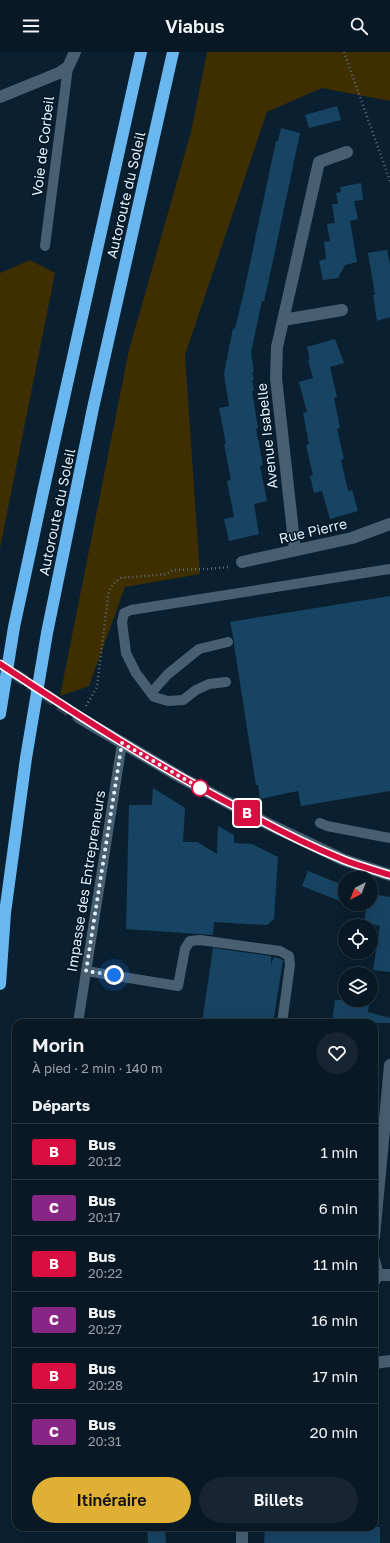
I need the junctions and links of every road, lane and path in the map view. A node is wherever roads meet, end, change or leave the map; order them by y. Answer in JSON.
{"nodes":[{"id":1,"x":75,"y":52,"type":"edge"},
{"id":2,"x":141,"y":52,"type":"edge"},
{"id":3,"x":173,"y":52,"type":"edge"},
{"id":4,"x":344,"y":52,"type":"edge"},
{"id":5,"x":68,"y":67,"type":"junction"},
{"id":6,"x":0,"y":97,"type":"edge"},
{"id":7,"x":347,"y":152,"type":"dead end"},
{"id":8,"x":390,"y":181,"type":"edge"},
{"id":9,"x":46,"y":246,"type":"dead end"},
{"id":10,"x":342,"y":310,"type":"dead end"},
{"id":11,"x":284,"y":320,"type":"junction"},
{"id":12,"x":390,"y":524,"type":"edge"},
{"id":13,"x":295,"y":550,"type":"junction"},
{"id":14,"x":242,"y":562,"type":"dead end"},
{"id":15,"x":390,"y":569,"type":"edge"},
{"id":16,"x":228,"y":642,"type":"dead end"},
{"id":17,"x":226,"y":682,"type":"dead end"},
{"id":18,"x":151,"y":693,"type":"junction"},
{"id":19,"x":0,"y":714,"type":"edge"},
{"id":20,"x":80,"y":718,"type":"tunnel mouth"},
{"id":21,"x":122,"y":743,"type":"junction"},
{"id":22,"x":320,"y":823,"type":"dead end"},
{"id":23,"x":390,"y":838,"type":"edge"},
{"id":24,"x":390,"y":875,"type":"edge"},
{"id":25,"x":86,"y":971,"type":"junction"},
{"id":26,"x":0,"y":984,"type":"edge"},
{"id":27,"x":79,"y":1019,"type":"edge"},
{"id":28,"x":283,"y":1019,"type":"edge"},
{"id":29,"x":390,"y":1065,"type":"edge"},
{"id":30,"x":378,"y":1194,"type":"edge"},
{"id":31,"x":390,"y":1361,"type":"edge"},
{"id":32,"x":378,"y":1362,"type":"edge"},
{"id":33,"x":242,"y":1531,"type":"edge"},
{"id":34,"x":242,"y":1543,"type":"edge"}],
"edges":[{"from":1,"to":5,"type":"street","name":"Voie de Corbeil"},
{"from":2,"to":19,"type":"highway","name":"Autoroute du Soleil"},
{"from":3,"to":26,"type":"highway","name":"Autoroute du Soleil"},
{"from":4,"to":8,"type":"path"},
{"from":5,"to":6,"type":"street"},
{"from":5,"to":9,"type":"lane","name":"Voie de Corbeil"},
{"from":7,"to":11,"type":"street","name":"Avenue Isabelle"},
{"from":10,"to":11,"type":"street"},
{"from":11,"to":13,"type":"street","name":"Avenue Isabelle"},
{"from":12,"to":13,"type":"street","name":"Rue Pierre"},
{"from":13,"to":14,"type":"street","name":"Rue Pierre"},
{"from":15,"to":18,"type":"lane"},
{"from":16,"to":18,"type":"lane"},
{"from":17,"to":18,"type":"lane"},
{"from":20,"to":21,"type":"street"},
{"from":21,"to":24,"type":"street"},
{"from":21,"to":25,"type":"lane","name":"Impasse des Entrepreneurs"},
{"from":22,"to":23,"type":"lane"},
{"from":25,"to":27,"type":"lane","name":"Impasse des Entrepreneurs"},
{"from":25,"to":28,"type":"lane"},
{"from":29,"to":30,"type":"street"},
{"from":31,"to":32,"type":"street"},
{"from":33,"to":34,"type":"street"}]}
